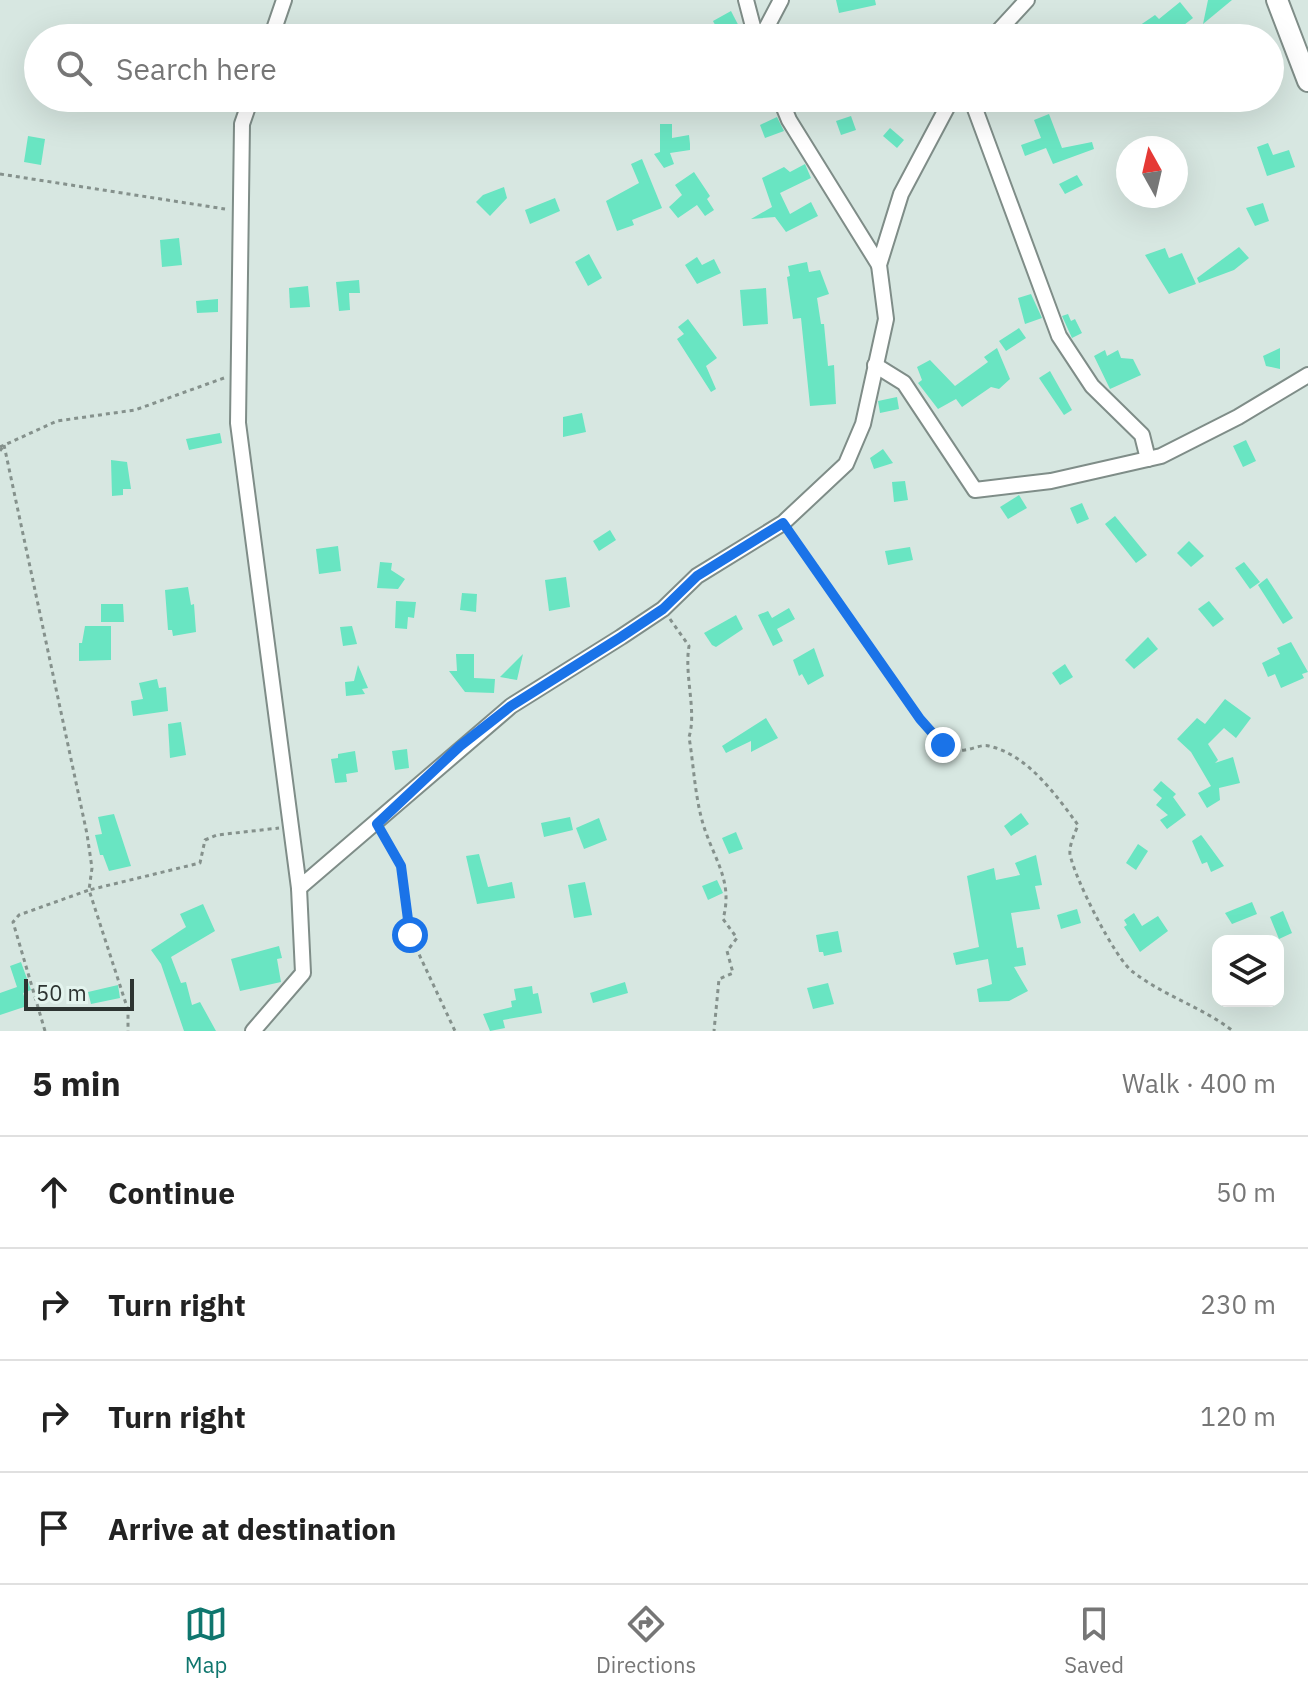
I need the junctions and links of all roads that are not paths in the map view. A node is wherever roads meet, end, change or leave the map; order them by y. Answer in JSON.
{"nodes":[{"id":1,"x":284,"y":0,"type":"edge"},
{"id":2,"x":746,"y":0,"type":"edge"},
{"id":3,"x":781,"y":0,"type":"edge"},
{"id":4,"x":1027,"y":0,"type":"edge"},
{"id":5,"x":1277,"y":0,"type":"edge"},
{"id":6,"x":276,"y":24,"type":"edge"},
{"id":7,"x":754,"y":24,"type":"edge"},
{"id":8,"x":766,"y":24,"type":"edge"},
{"id":9,"x":1005,"y":24,"type":"edge"},
{"id":10,"x":1308,"y":81,"type":"edge"},
{"id":11,"x":246,"y":112,"type":"edge"},
{"id":12,"x":787,"y":112,"type":"edge"},
{"id":13,"x":945,"y":112,"type":"edge"},
{"id":14,"x":976,"y":112,"type":"edge"},
{"id":15,"x":879,"y":265,"type":"junction"},
{"id":16,"x":875,"y":365,"type":"junction"},
{"id":17,"x":1308,"y":375,"type":"edge"},
{"id":18,"x":1148,"y":459,"type":"junction"},
{"id":19,"x":299,"y":888,"type":"junction"},
{"id":20,"x":253,"y":1031,"type":"edge"}],
"edges":[{"from":1,"to":6,"type":"street"},
{"from":2,"to":7,"type":"street"},
{"from":3,"to":8,"type":"street"},
{"from":4,"to":9,"type":"street"},
{"from":5,"to":10,"type":"main road"},
{"from":11,"to":19,"type":"street"},
{"from":12,"to":15,"type":"street"},
{"from":13,"to":15,"type":"street"},
{"from":14,"to":18,"type":"street"},
{"from":15,"to":16,"type":"street"},
{"from":16,"to":18,"type":"street"},
{"from":16,"to":19,"type":"street"},
{"from":17,"to":18,"type":"street"},
{"from":19,"to":20,"type":"street"}]}
